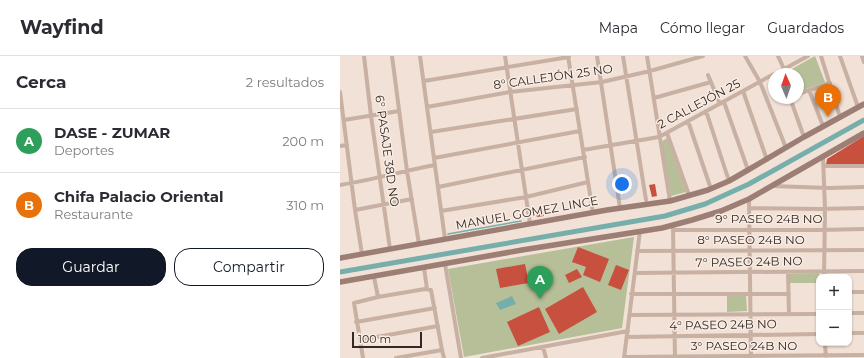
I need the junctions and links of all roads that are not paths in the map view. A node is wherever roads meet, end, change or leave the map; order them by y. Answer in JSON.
{"nodes":[{"id":1,"x":364,"y":56,"type":"edge"},
{"id":2,"x":392,"y":56,"type":"edge"},
{"id":3,"x":420,"y":56,"type":"edge"},
{"id":4,"x":505,"y":56,"type":"edge"},
{"id":5,"x":597,"y":56,"type":"edge"},
{"id":6,"x":623,"y":56,"type":"edge"},
{"id":7,"x":647,"y":56,"type":"edge"},
{"id":8,"x":703,"y":56,"type":"edge"},
{"id":9,"x":745,"y":56,"type":"edge"},
{"id":10,"x":778,"y":56,"type":"edge"},
{"id":11,"x":808,"y":56,"type":"edge"},
{"id":12,"x":821,"y":56,"type":"edge"},
{"id":13,"x":840,"y":56,"type":"edge"},
{"id":14,"x":862,"y":56,"type":"edge"},
{"id":15,"x":568,"y":57,"type":"edge"},
{"id":16,"x":697,"y":57,"type":"edge"},
{"id":17,"x":864,"y":62,"type":"edge"},
{"id":18,"x":506,"y":67,"type":"junction"},
{"id":19,"x":781,"y":68,"type":"edge"},
{"id":20,"x":787,"y":68,"type":"edge"},
{"id":21,"x":650,"y":71,"type":"junction"},
{"id":22,"x":708,"y":75,"type":"dead end"},
{"id":23,"x":626,"y":77,"type":"junction"},
{"id":24,"x":768,"y":77,"type":"edge"},
{"id":25,"x":424,"y":81,"type":"junction"},
{"id":26,"x":602,"y":82,"type":"junction"},
{"id":27,"x":710,"y":82,"type":"junction"},
{"id":28,"x":760,"y":82,"type":"junction"},
{"id":29,"x":830,"y":83,"type":"junction"},
{"id":30,"x":573,"y":85,"type":"junction"},
{"id":31,"x":810,"y":90,"type":"junction"},
{"id":32,"x":743,"y":91,"type":"junction"},
{"id":33,"x":340,"y":92,"type":"edge"},
{"id":34,"x":510,"y":92,"type":"junction"},
{"id":35,"x":804,"y":92,"type":"edge"},
{"id":36,"x":654,"y":98,"type":"junction"},
{"id":37,"x":722,"y":103,"type":"junction"},
{"id":38,"x":341,"y":104,"type":"edge"},
{"id":39,"x":792,"y":104,"type":"edge"},
{"id":40,"x":864,"y":104,"type":"edge"},
{"id":41,"x":427,"y":107,"type":"junction"},
{"id":42,"x":858,"y":107,"type":"junction"},
{"id":43,"x":577,"y":109,"type":"junction"},
{"id":44,"x":399,"y":111,"type":"junction"},
{"id":45,"x":706,"y":111,"type":"junction"},
{"id":46,"x":371,"y":116,"type":"junction"},
{"id":47,"x":840,"y":117,"type":"junction"},
{"id":48,"x":514,"y":118,"type":"junction"},
{"id":49,"x":344,"y":120,"type":"junction"},
{"id":50,"x":688,"y":121,"type":"junction"},
{"id":51,"x":823,"y":126,"type":"junction"},
{"id":52,"x":580,"y":131,"type":"junction"},
{"id":53,"x":430,"y":132,"type":"junction"},
{"id":54,"x":667,"y":132,"type":"junction"},
{"id":55,"x":864,"y":133,"type":"edge"},
{"id":56,"x":659,"y":137,"type":"junction"},
{"id":57,"x":804,"y":137,"type":"junction"},
{"id":58,"x":636,"y":141,"type":"junction"},
{"id":59,"x":518,"y":143,"type":"junction"},
{"id":60,"x":347,"y":145,"type":"junction"},
{"id":61,"x":610,"y":145,"type":"junction"},
{"id":62,"x":340,"y":146,"type":"edge"},
{"id":63,"x":786,"y":148,"type":"junction"},
{"id":64,"x":583,"y":150,"type":"junction"},
{"id":65,"x":585,"y":157,"type":"junction"},
{"id":66,"x":823,"y":157,"type":"junction"},
{"id":67,"x":434,"y":158,"type":"junction"},
{"id":68,"x":767,"y":160,"type":"junction"},
{"id":69,"x":435,"y":166,"type":"junction"},
{"id":70,"x":824,"y":166,"type":"junction"},
{"id":71,"x":864,"y":166,"type":"edge"},
{"id":72,"x":522,"y":170,"type":"junction"},
{"id":73,"x":748,"y":170,"type":"junction"},
{"id":74,"x":407,"y":171,"type":"junction"},
{"id":75,"x":381,"y":178,"type":"junction"},
{"id":76,"x":729,"y":181,"type":"junction"},
{"id":77,"x":588,"y":182,"type":"junction"},
{"id":78,"x":352,"y":183,"type":"junction"},
{"id":79,"x":340,"y":185,"type":"edge"},
{"id":80,"x":771,"y":186,"type":"junction"},
{"id":81,"x":438,"y":187,"type":"junction"},
{"id":82,"x":864,"y":187,"type":"edge"},
{"id":83,"x":824,"y":188,"type":"junction"},
{"id":84,"x":712,"y":189,"type":"junction"},
{"id":85,"x":689,"y":195,"type":"junction"},
{"id":86,"x":526,"y":197,"type":"junction"},
{"id":87,"x":412,"y":199,"type":"junction"},
{"id":88,"x":749,"y":199,"type":"junction"},
{"id":89,"x":646,"y":200,"type":"dead end"},
{"id":90,"x":670,"y":201,"type":"junction"},
{"id":91,"x":384,"y":205,"type":"junction"},
{"id":92,"x":620,"y":208,"type":"junction"},
{"id":93,"x":749,"y":208,"type":"junction"},
{"id":94,"x":864,"y":208,"type":"edge"},
{"id":95,"x":825,"y":209,"type":"junction"},
{"id":96,"x":355,"y":210,"type":"junction"},
{"id":97,"x":441,"y":211,"type":"junction"},
{"id":98,"x":593,"y":213,"type":"junction"},
{"id":99,"x":530,"y":224,"type":"junction"},
{"id":100,"x":673,"y":227,"type":"junction"},
{"id":101,"x":749,"y":229,"type":"junction"},
{"id":102,"x":824,"y":229,"type":"junction"},
{"id":103,"x":864,"y":229,"type":"edge"},
{"id":104,"x":640,"y":231,"type":"junction"},
{"id":105,"x":445,"y":240,"type":"junction"},
{"id":106,"x":419,"y":244,"type":"junction"},
{"id":107,"x":390,"y":249,"type":"junction"},
{"id":108,"x":824,"y":249,"type":"junction"},
{"id":109,"x":674,"y":250,"type":"junction"},
{"id":110,"x":749,"y":250,"type":"junction"},
{"id":111,"x":864,"y":250,"type":"edge"},
{"id":112,"x":637,"y":251,"type":"junction"},
{"id":113,"x":362,"y":254,"type":"junction"},
{"id":114,"x":340,"y":258,"type":"edge"},
{"id":115,"x":445,"y":264,"type":"junction"},
{"id":116,"x":424,"y":268,"type":"junction"},
{"id":117,"x":824,"y":271,"type":"junction"},
{"id":118,"x":864,"y":271,"type":"edge"},
{"id":119,"x":750,"y":272,"type":"junction"},
{"id":120,"x":788,"y":272,"type":"junction"},
{"id":121,"x":634,"y":273,"type":"junction"},
{"id":122,"x":674,"y":273,"type":"junction"},
{"id":123,"x":374,"y":277,"type":"junction"},
{"id":124,"x":340,"y":282,"type":"edge"},
{"id":125,"x":427,"y":289,"type":"junction"},
{"id":126,"x":852,"y":292,"type":"edge"},
{"id":127,"x":864,"y":292,"type":"edge"},
{"id":128,"x":631,"y":294,"type":"junction"},
{"id":129,"x":674,"y":294,"type":"junction"},
{"id":130,"x":750,"y":294,"type":"junction"},
{"id":131,"x":789,"y":294,"type":"junction"},
{"id":132,"x":378,"y":297,"type":"junction"},
{"id":133,"x":435,"y":308,"type":"junction"},
{"id":134,"x":852,"y":313,"type":"edge"},
{"id":135,"x":864,"y":313,"type":"edge"},
{"id":136,"x":750,"y":314,"type":"junction"},
{"id":137,"x":789,"y":314,"type":"junction"},
{"id":138,"x":816,"y":314,"type":"edge"},
{"id":139,"x":630,"y":315,"type":"junction"},
{"id":140,"x":674,"y":315,"type":"junction"},
{"id":141,"x":356,"y":322,"type":"junction"},
{"id":142,"x":438,"y":326,"type":"junction"},
{"id":143,"x":628,"y":332,"type":"junction"},
{"id":144,"x":864,"y":333,"type":"edge"},
{"id":145,"x":816,"y":334,"type":"edge"},
{"id":146,"x":852,"y":334,"type":"edge"},
{"id":147,"x":750,"y":335,"type":"junction"},
{"id":148,"x":675,"y":336,"type":"junction"},
{"id":149,"x":627,"y":337,"type":"junction"},
{"id":150,"x":360,"y":340,"type":"junction"},
{"id":151,"x":825,"y":346,"type":"edge"},
{"id":152,"x":543,"y":347,"type":"junction"},
{"id":153,"x":442,"y":350,"type":"junction"},
{"id":154,"x":864,"y":355,"type":"edge"},
{"id":155,"x":624,"y":357,"type":"edge"},
{"id":156,"x":675,"y":357,"type":"edge"},
{"id":157,"x":751,"y":357,"type":"edge"},
{"id":158,"x":826,"y":357,"type":"edge"},
{"id":159,"x":363,"y":358,"type":"edge"},
{"id":160,"x":396,"y":358,"type":"edge"},
{"id":161,"x":444,"y":358,"type":"edge"},
{"id":162,"x":460,"y":358,"type":"edge"},
{"id":163,"x":482,"y":358,"type":"edge"},
{"id":164,"x":546,"y":358,"type":"edge"}],
"edges":[{"from":1,"to":46,"type":"street","name":"6° PASAJE 38D NO"},
{"from":2,"to":44,"type":"street"},
{"from":3,"to":25,"type":"street"},
{"from":4,"to":18,"type":"street"},
{"from":5,"to":26,"type":"street"},
{"from":6,"to":23,"type":"street"},
{"from":7,"to":21,"type":"street"},
{"from":8,"to":16,"type":"street","name":"8° CALLEJÓN 25 NO"},
{"from":9,"to":28,"type":"street"},
{"from":10,"to":19,"type":"street"},
{"from":11,"to":20,"type":"street","name":"2 CALLEJÓN 25"},
{"from":12,"to":29,"type":"street"},
{"from":13,"to":42,"type":"street"},
{"from":14,"to":17,"type":"street"},
{"from":15,"to":18,"type":"street"},
{"from":15,"to":30,"type":"street"},
{"from":16,"to":21,"type":"street","name":"8° CALLEJÓN 25 NO"},
{"from":18,"to":25,"type":"street"},
{"from":18,"to":34,"type":"street"},
{"from":21,"to":23,"type":"street","name":"8° CALLEJÓN 25 NO"},
{"from":21,"to":36,"type":"street"},
{"from":22,"to":27,"type":"street"},
{"from":23,"to":26,"type":"street","name":"8° CALLEJÓN 25 NO"},
{"from":23,"to":58,"type":"street"},
{"from":24,"to":28,"type":"street","name":"2 CALLEJÓN 25"},
{"from":25,"to":41,"type":"street"},
{"from":26,"to":30,"type":"street","name":"8° CALLEJÓN 25 NO"},
{"from":26,"to":61,"type":"street"},
{"from":27,"to":36,"type":"street"},
{"from":27,"to":37,"type":"street"},
{"from":28,"to":32,"type":"street","name":"2 CALLEJÓN 25"},
{"from":28,"to":63,"type":"street"},
{"from":29,"to":31,"type":"street"},
{"from":29,"to":47,"type":"street"},
{"from":30,"to":34,"type":"street","name":"8° CALLEJÓN 25 NO"},
{"from":30,"to":43,"type":"street"},
{"from":31,"to":35,"type":"street"},
{"from":31,"to":51,"type":"street"},
{"from":32,"to":37,"type":"street","name":"2 CALLEJÓN 25"},
{"from":32,"to":68,"type":"street"},
{"from":33,"to":38,"type":"street"},
{"from":34,"to":41,"type":"street","name":"8° CALLEJÓN 25 NO"},
{"from":34,"to":48,"type":"street"},
{"from":36,"to":56,"type":"street"},
{"from":37,"to":45,"type":"street","name":"2 CALLEJÓN 25"},
{"from":37,"to":73,"type":"street"},
{"from":38,"to":49,"type":"street"},
{"from":39,"to":57,"type":"street"},
{"from":40,"to":42,"type":"main road","name":"MANUEL GOMEZ LINCE"},
{"from":41,"to":53,"type":"street"},
{"from":42,"to":47,"type":"main road","name":"MANUEL GOMEZ LINCE"},
{"from":43,"to":48,"type":"street"},
{"from":43,"to":52,"type":"street"},
{"from":44,"to":46,"type":"street"},
{"from":44,"to":74,"type":"street"},
{"from":45,"to":50,"type":"street","name":"2 CALLEJÓN 25"},
{"from":45,"to":76,"type":"street"},
{"from":46,"to":49,"type":"street"},
{"from":46,"to":75,"type":"street","name":"6° PASAJE 38D NO"},
{"from":47,"to":51,"type":"main road","name":"MANUEL GOMEZ LINCE"},
{"from":48,"to":53,"type":"street"},
{"from":48,"to":59,"type":"street"},
{"from":49,"to":60,"type":"street"},
{"from":50,"to":54,"type":"street","name":"2 CALLEJÓN 25"},
{"from":50,"to":84,"type":"street"},
{"from":51,"to":57,"type":"main road","name":"MANUEL GOMEZ LINCE"},
{"from":52,"to":59,"type":"street"},
{"from":52,"to":64,"type":"street"},
{"from":53,"to":67,"type":"street"},
{"from":54,"to":56,"type":"street","name":"2 CALLEJÓN 25"},
{"from":54,"to":85,"type":"street"},
{"from":55,"to":66,"type":"main road"},
{"from":56,"to":58,"type":"street","name":"2 CALLEJÓN 25"},
{"from":56,"to":90,"type":"street"},
{"from":57,"to":63,"type":"main road","name":"MANUEL GOMEZ LINCE"},
{"from":58,"to":61,"type":"street","name":"2 CALLEJÓN 25"},
{"from":58,"to":89,"type":"street"},
{"from":59,"to":67,"type":"street"},
{"from":59,"to":72,"type":"street"},
{"from":60,"to":62,"type":"street"},
{"from":60,"to":78,"type":"street"},
{"from":61,"to":64,"type":"street","name":"2 CALLEJÓN 25"},
{"from":61,"to":92,"type":"street"},
{"from":63,"to":68,"type":"main road","name":"MANUEL GOMEZ LINCE"},
{"from":64,"to":65,"type":"street"},
{"from":65,"to":72,"type":"street"},
{"from":65,"to":77,"type":"street"},
{"from":66,"to":70,"type":"street"},
{"from":66,"to":80,"type":"main road"},
{"from":67,"to":69,"type":"street"},
{"from":68,"to":73,"type":"main road","name":"MANUEL GOMEZ LINCE"},
{"from":69,"to":74,"type":"street"},
{"from":69,"to":81,"type":"street"},
{"from":70,"to":71,"type":"street"},
{"from":70,"to":83,"type":"street"},
{"from":72,"to":81,"type":"street"},
{"from":72,"to":86,"type":"street"},
{"from":73,"to":76,"type":"main road","name":"MANUEL GOMEZ LINCE"},
{"from":74,"to":75,"type":"street"},
{"from":74,"to":87,"type":"street"},
{"from":75,"to":78,"type":"street"},
{"from":75,"to":91,"type":"street","name":"6° PASAJE 38D NO"},
{"from":76,"to":84,"type":"main road","name":"MANUEL GOMEZ LINCE"},
{"from":77,"to":86,"type":"street"},
{"from":77,"to":98,"type":"street"},
{"from":78,"to":79,"type":"street"},
{"from":78,"to":96,"type":"street"},
{"from":80,"to":83,"type":"street"},
{"from":80,"to":88,"type":"main road"},
{"from":81,"to":97,"type":"street"},
{"from":82,"to":83,"type":"street"},
{"from":83,"to":95,"type":"street"},
{"from":84,"to":85,"type":"main road","name":"MANUEL GOMEZ LINCE"},
{"from":85,"to":90,"type":"main road","name":"MANUEL GOMEZ LINCE"},
{"from":86,"to":97,"type":"street"},
{"from":86,"to":99,"type":"street"},
{"from":87,"to":91,"type":"street"},
{"from":87,"to":106,"type":"street"},
{"from":88,"to":93,"type":"street"},
{"from":88,"to":100,"type":"main road"},
{"from":90,"to":92,"type":"main road","name":"MANUEL GOMEZ LINCE"},
{"from":91,"to":96,"type":"street"},
{"from":91,"to":107,"type":"street","name":"6° PASAJE 38D NO"},
{"from":92,"to":98,"type":"main road","name":"MANUEL GOMEZ LINCE"},
{"from":93,"to":95,"type":"street"},
{"from":93,"to":101,"type":"street"},
{"from":94,"to":95,"type":"street"},
{"from":95,"to":102,"type":"street"},
{"from":96,"to":113,"type":"street"},
{"from":97,"to":105,"type":"street"},
{"from":98,"to":99,"type":"main road","name":"MANUEL GOMEZ LINCE"},
{"from":99,"to":105,"type":"main road","name":"MANUEL GOMEZ LINCE"},
{"from":100,"to":101,"type":"street","name":"9° PASEO 24B NO"},
{"from":100,"to":104,"type":"main road"},
{"from":100,"to":109,"type":"street"},
{"from":101,"to":102,"type":"street","name":"9° PASEO 24B NO"},
{"from":101,"to":110,"type":"street"},
{"from":102,"to":103,"type":"street","name":"9° PASEO 24B NO"},
{"from":102,"to":108,"type":"street"},
{"from":104,"to":112,"type":"street"},
{"from":104,"to":115,"type":"main road"},
{"from":105,"to":106,"type":"main road","name":"MANUEL GOMEZ LINCE"},
{"from":106,"to":107,"type":"main road","name":"MANUEL GOMEZ LINCE"},
{"from":107,"to":113,"type":"main road","name":"MANUEL GOMEZ LINCE"},
{"from":108,"to":110,"type":"street","name":"8° PASEO 24B NO"},
{"from":108,"to":111,"type":"street","name":"8° PASEO 24B NO"},
{"from":108,"to":117,"type":"street"},
{"from":109,"to":110,"type":"street","name":"8° PASEO 24B NO"},
{"from":109,"to":112,"type":"street","name":"8° PASEO 24B NO"},
{"from":109,"to":122,"type":"street"},
{"from":110,"to":119,"type":"street"},
{"from":112,"to":121,"type":"street"},
{"from":113,"to":114,"type":"main road","name":"MANUEL GOMEZ LINCE"},
{"from":115,"to":116,"type":"main road"},
{"from":115,"to":162,"type":"street"},
{"from":116,"to":123,"type":"main road"},
{"from":116,"to":125,"type":"street"},
{"from":117,"to":118,"type":"street","name":"7° PASEO 24B NO"},
{"from":117,"to":120,"type":"street","name":"7° PASEO 24B NO"},
{"from":119,"to":120,"type":"street","name":"7° PASEO 24B NO"},
{"from":119,"to":122,"type":"street","name":"7° PASEO 24B NO"},
{"from":119,"to":130,"type":"street"},
{"from":120,"to":131,"type":"street"},
{"from":121,"to":122,"type":"street","name":"7° PASEO 24B NO"},
{"from":121,"to":128,"type":"street"},
{"from":122,"to":129,"type":"street"},
{"from":123,"to":124,"type":"main road"},
{"from":123,"to":132,"type":"street"},
{"from":125,"to":132,"type":"street"},
{"from":125,"to":133,"type":"street"},
{"from":126,"to":127,"type":"street"},
{"from":128,"to":129,"type":"street"},
{"from":128,"to":139,"type":"street"},
{"from":129,"to":130,"type":"street"},
{"from":129,"to":140,"type":"street"},
{"from":130,"to":131,"type":"street"},
{"from":130,"to":136,"type":"street"},
{"from":131,"to":137,"type":"street"},
{"from":132,"to":141,"type":"street"},
{"from":133,"to":141,"type":"street"},
{"from":133,"to":142,"type":"street"},
{"from":134,"to":135,"type":"street"},
{"from":136,"to":137,"type":"street"},
{"from":136,"to":140,"type":"street"},
{"from":136,"to":147,"type":"street"},
{"from":137,"to":138,"type":"street"},
{"from":139,"to":140,"type":"street"},
{"from":139,"to":143,"type":"street"},
{"from":140,"to":148,"type":"street"},
{"from":141,"to":150,"type":"street"},
{"from":142,"to":150,"type":"street"},
{"from":142,"to":153,"type":"street"},
{"from":143,"to":149,"type":"street"},
{"from":143,"to":152,"type":"street"},
{"from":144,"to":146,"type":"street"},
{"from":145,"to":147,"type":"street","name":"4° PASEO 24B NO"},
{"from":147,"to":148,"type":"street","name":"4° PASEO 24B NO"},
{"from":147,"to":157,"type":"street"},
{"from":148,"to":149,"type":"street","name":"4° PASEO 24B NO"},
{"from":148,"to":156,"type":"street"},
{"from":149,"to":155,"type":"street"},
{"from":150,"to":159,"type":"street"},
{"from":151,"to":158,"type":"street"},
{"from":152,"to":163,"type":"street"},
{"from":152,"to":164,"type":"street"},
{"from":153,"to":160,"type":"street"},
{"from":153,"to":161,"type":"street"},
{"from":154,"to":158,"type":"street","name":"3° PASEO 24B NO"},
{"from":155,"to":156,"type":"street","name":"3° PASEO 24B NO"},
{"from":156,"to":157,"type":"street","name":"3° PASEO 24B NO"},
{"from":157,"to":158,"type":"street","name":"3° PASEO 24B NO"}]}
